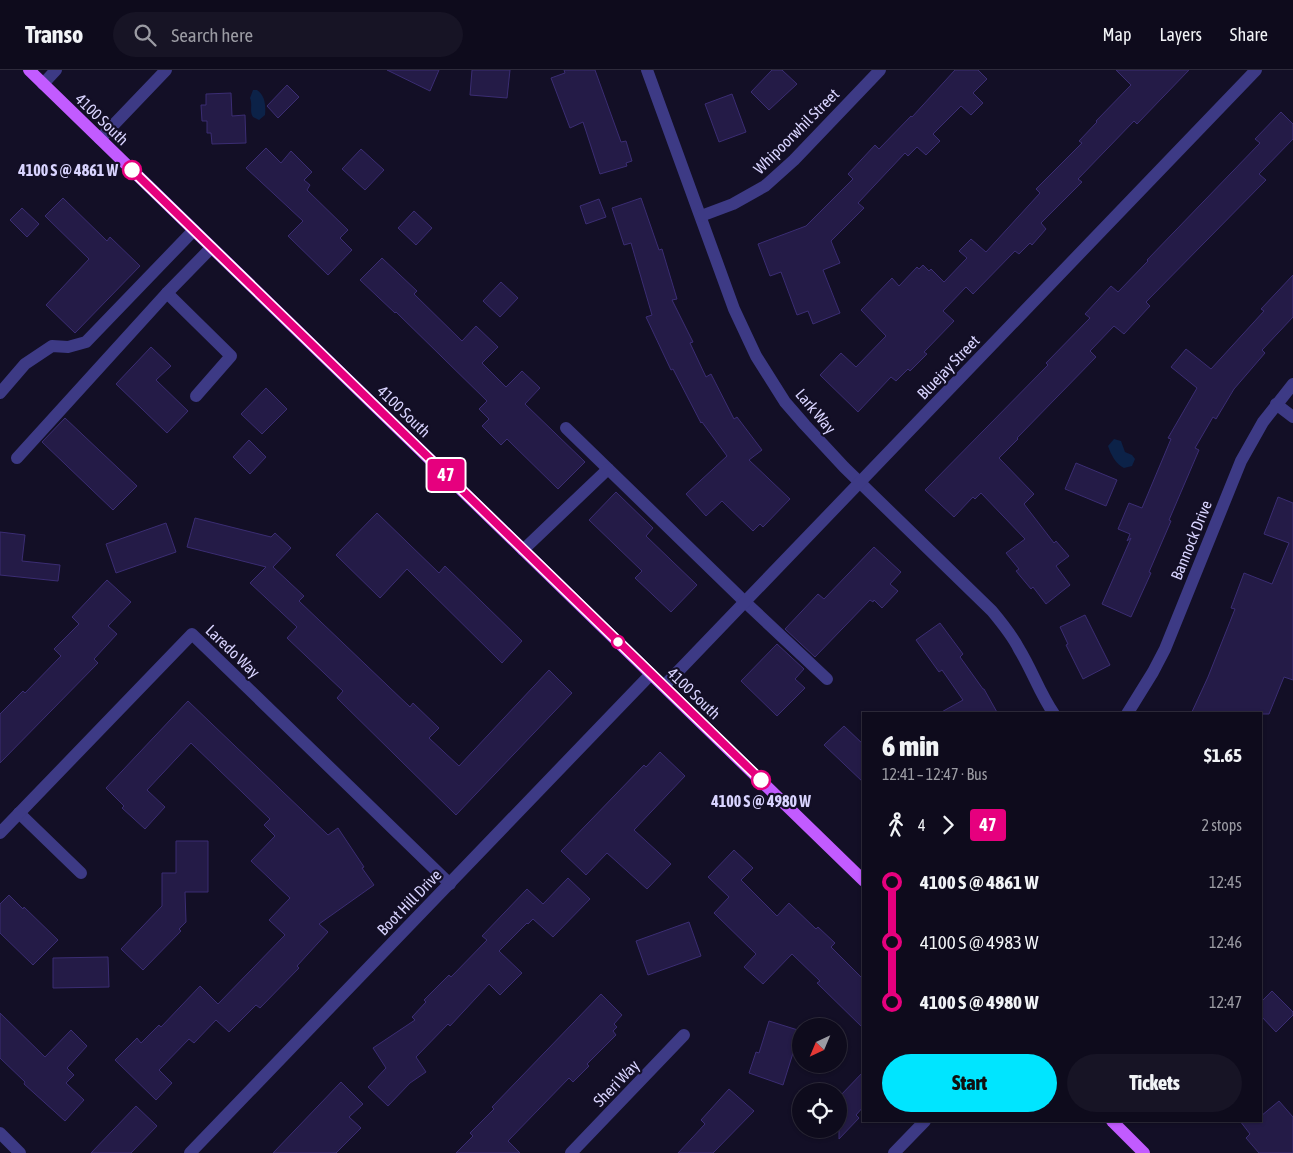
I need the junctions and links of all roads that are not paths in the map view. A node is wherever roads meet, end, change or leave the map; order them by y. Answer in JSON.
{"nodes":[{"id":1,"x":29,"y":70,"type":"edge"},
{"id":2,"x":56,"y":70,"type":"edge"},
{"id":3,"x":647,"y":70,"type":"edge"},
{"id":4,"x":880,"y":70,"type":"edge"},
{"id":5,"x":1256,"y":70,"type":"edge"},
{"id":6,"x":161,"y":72,"type":"edge"},
{"id":7,"x":43,"y":84,"type":"junction"},
{"id":8,"x":100,"y":139,"type":"junction"},
{"id":9,"x":701,"y":216,"type":"junction"},
{"id":10,"x":194,"y":230,"type":"junction"},
{"id":11,"x":212,"y":248,"type":"junction"},
{"id":12,"x":167,"y":293,"type":"junction"},
{"id":13,"x":1293,"y":384,"type":"edge"},
{"id":14,"x":0,"y":393,"type":"edge"},
{"id":15,"x":196,"y":396,"type":"dead end"},
{"id":16,"x":1276,"y":404,"type":"junction"},
{"id":17,"x":1293,"y":417,"type":"edge"},
{"id":18,"x":566,"y":428,"type":"dead end"},
{"id":19,"x":17,"y":458,"type":"dead end"},
{"id":20,"x":608,"y":469,"type":"junction"},
{"id":21,"x":860,"y":482,"type":"junction"},
{"id":22,"x":524,"y":550,"type":"junction"},
{"id":23,"x":745,"y":602,"type":"junction"},
{"id":24,"x":651,"y":674,"type":"junction"},
{"id":25,"x":827,"y":679,"type":"dead end"},
{"id":26,"x":664,"y":686,"type":"junction"},
{"id":27,"x":1053,"y":712,"type":"edge"},
{"id":28,"x":1128,"y":712,"type":"edge"},
{"id":29,"x":19,"y":813,"type":"junction"},
{"id":30,"x":0,"y":833,"type":"edge"},
{"id":31,"x":81,"y":873,"type":"dead end"},
{"id":32,"x":862,"y":879,"type":"edge"},
{"id":33,"x":450,"y":884,"type":"junction"},
{"id":34,"x":684,"y":1035,"type":"dead end"},
{"id":35,"x":924,"y":1122,"type":"edge"},
{"id":36,"x":1113,"y":1122,"type":"edge"},
{"id":37,"x":0,"y":1133,"type":"edge"},
{"id":38,"x":20,"y":1153,"type":"edge"},
{"id":39,"x":190,"y":1153,"type":"edge"},
{"id":40,"x":571,"y":1153,"type":"edge"},
{"id":41,"x":894,"y":1153,"type":"edge"},
{"id":42,"x":1144,"y":1153,"type":"edge"}],
"edges":[{"from":1,"to":7,"type":"main road","name":"4100 South"},
{"from":2,"to":7,"type":"street"},
{"from":3,"to":9,"type":"street","name":"Lark Way"},
{"from":4,"to":9,"type":"street","name":"Whipoorwhil Street"},
{"from":5,"to":21,"type":"street","name":"Bluejay Street"},
{"from":6,"to":8,"type":"street"},
{"from":7,"to":8,"type":"main road","name":"4100 South"},
{"from":8,"to":10,"type":"main road","name":"4100 South"},
{"from":9,"to":21,"type":"street","name":"Lark Way"},
{"from":10,"to":11,"type":"main road","name":"4100 South"},
{"from":10,"to":14,"type":"street"},
{"from":11,"to":12,"type":"street"},
{"from":11,"to":22,"type":"main road","name":"4100 South"},
{"from":12,"to":15,"type":"street"},
{"from":12,"to":19,"type":"street"},
{"from":13,"to":16,"type":"street","name":"Bannock Drive"},
{"from":16,"to":17,"type":"street"},
{"from":16,"to":28,"type":"street","name":"Bannock Drive"},
{"from":18,"to":20,"type":"street"},
{"from":20,"to":22,"type":"street"},
{"from":20,"to":23,"type":"street"},
{"from":21,"to":23,"type":"street","name":"Bluejay Street"},
{"from":21,"to":27,"type":"street","name":"Lark Way"},
{"from":22,"to":24,"type":"main road","name":"4100 South"},
{"from":23,"to":25,"type":"street"},
{"from":23,"to":26,"type":"street","name":"Bluejay Street"},
{"from":24,"to":26,"type":"main road","name":"4100 South"},
{"from":24,"to":33,"type":"street","name":"Boot Hill Drive"},
{"from":26,"to":32,"type":"main road","name":"4100 South"},
{"from":29,"to":30,"type":"street","name":"Laredo Way"},
{"from":29,"to":31,"type":"street"},
{"from":29,"to":33,"type":"street","name":"Laredo Way"},
{"from":33,"to":39,"type":"street","name":"Boot Hill Drive"},
{"from":34,"to":40,"type":"street","name":"Sheri Way"},
{"from":35,"to":41,"type":"street"},
{"from":36,"to":42,"type":"main road"},
{"from":37,"to":38,"type":"street"}]}
